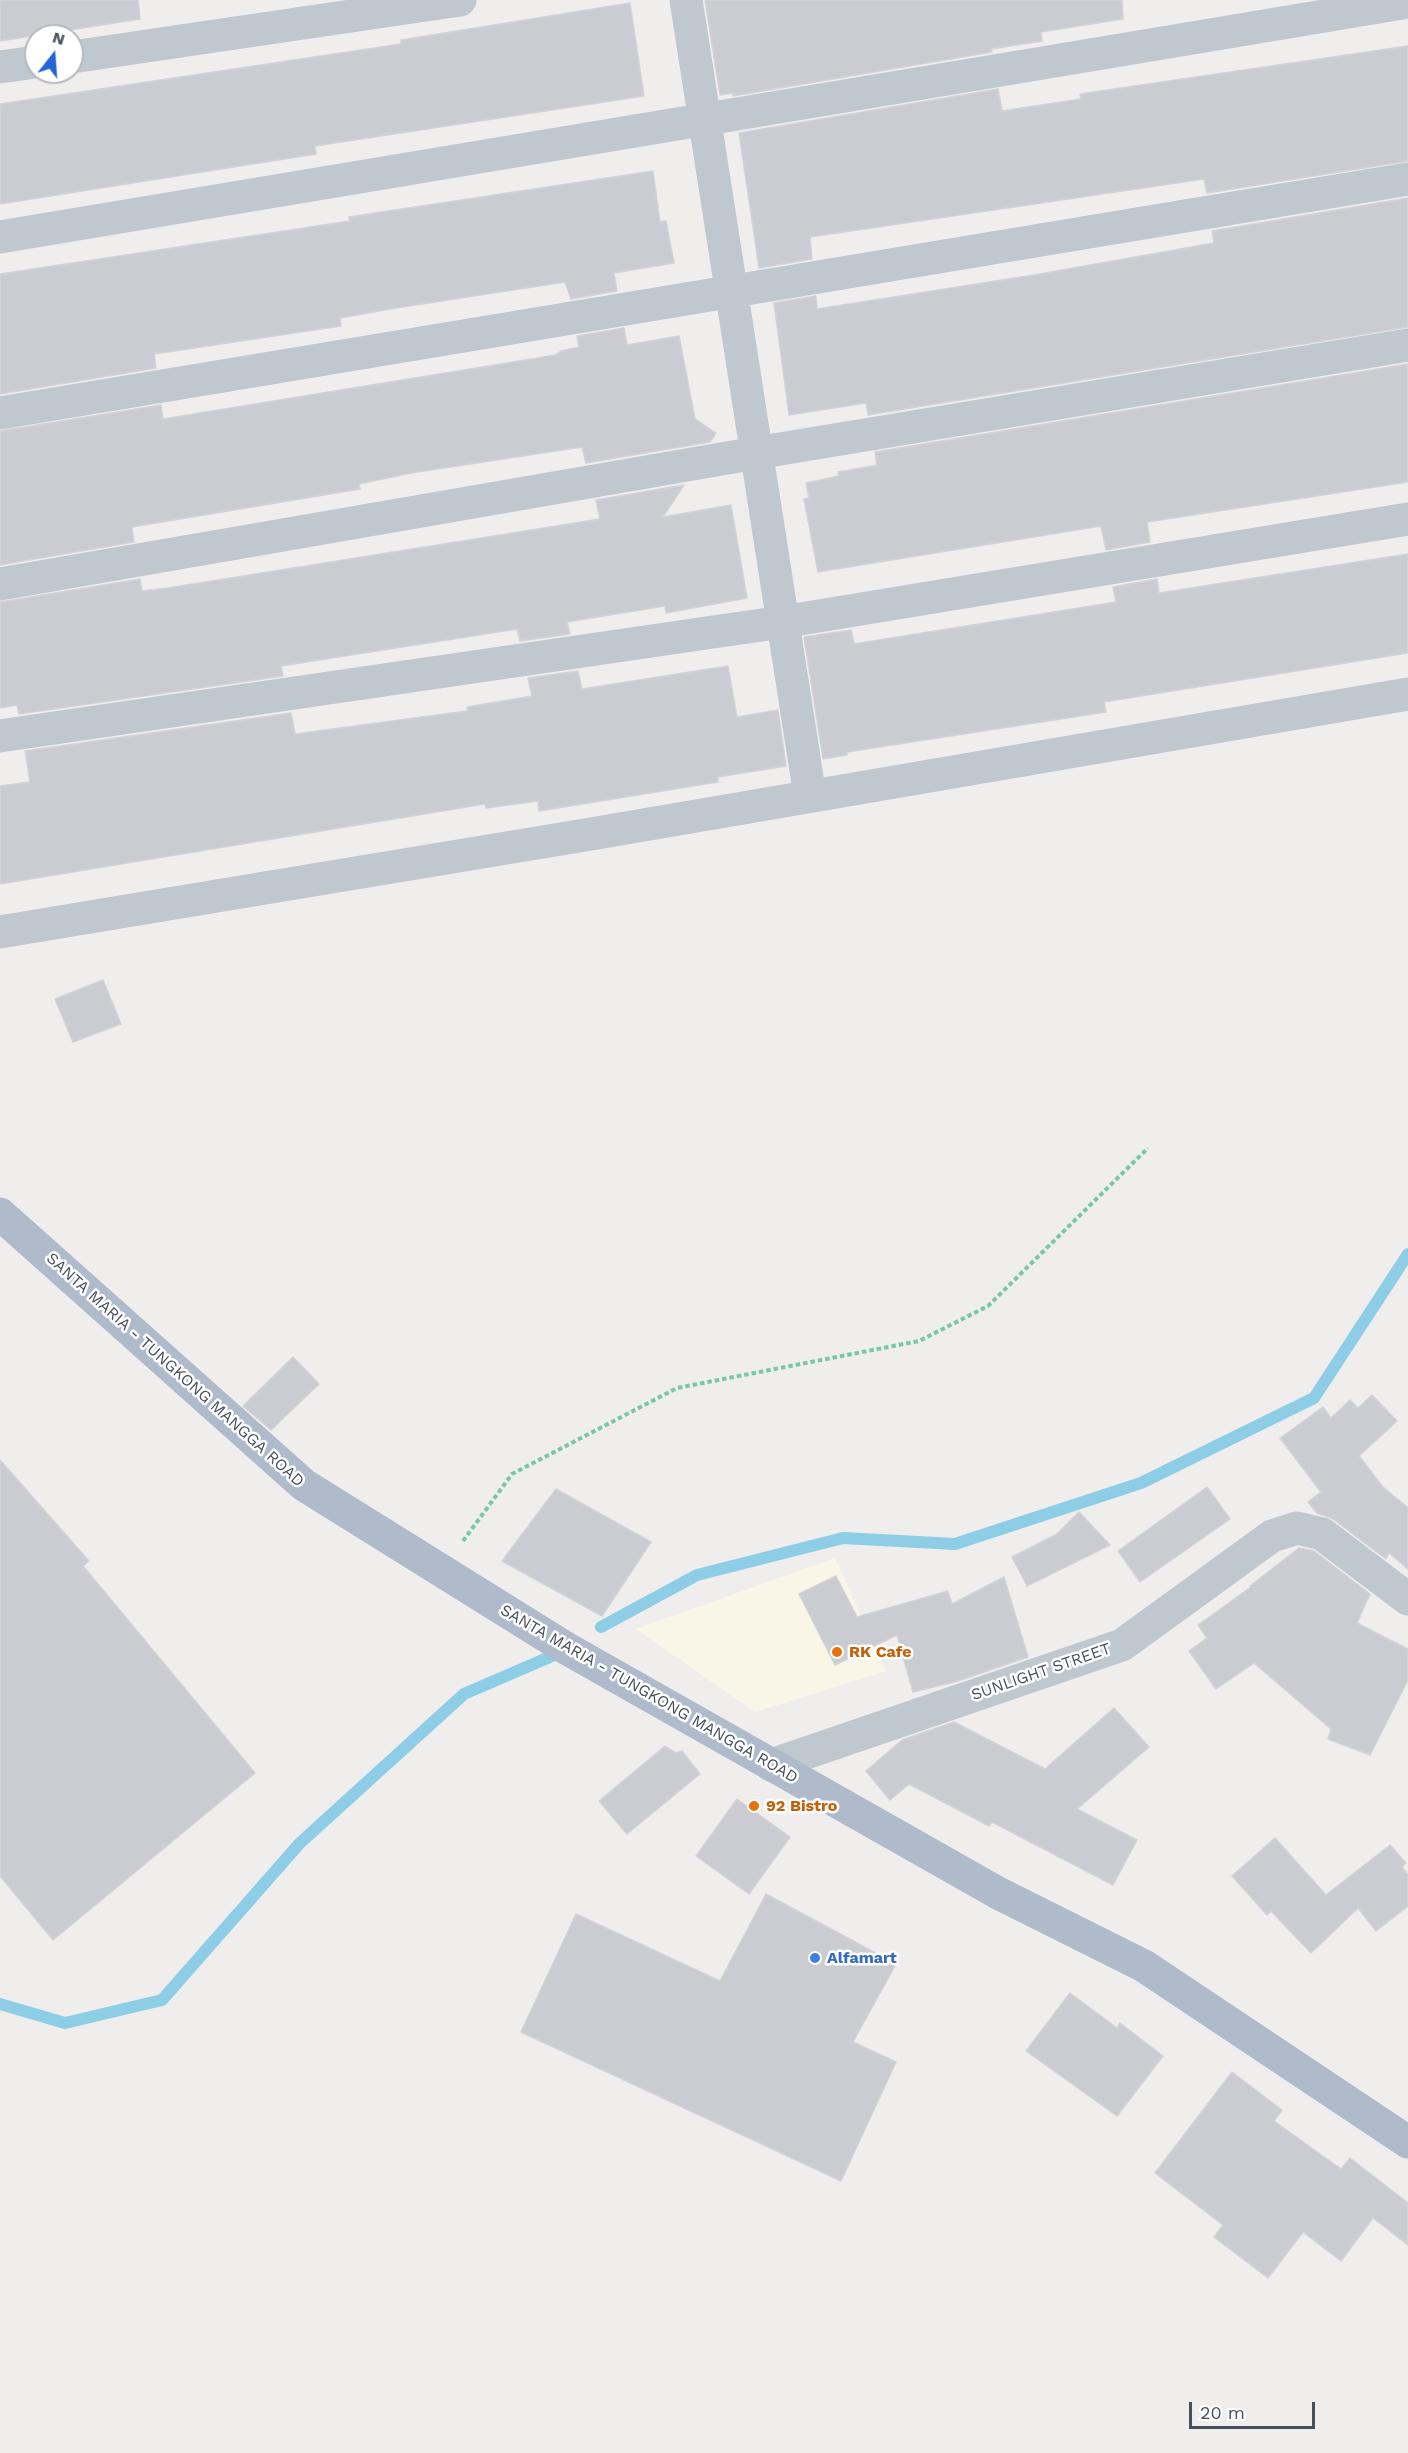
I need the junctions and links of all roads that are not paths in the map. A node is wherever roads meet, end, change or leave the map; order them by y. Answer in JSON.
{"nodes":[{"id":1,"x":460,"y":0,"type":"edge"},
{"id":2,"x":686,"y":0,"type":"edge"},
{"id":3,"x":1408,"y":2,"type":"edge"},
{"id":4,"x":84,"y":55,"type":"edge"},
{"id":5,"x":24,"y":64,"type":"edge"},
{"id":6,"x":0,"y":67,"type":"edge"},
{"id":7,"x":704,"y":119,"type":"junction"},
{"id":8,"x":1408,"y":178,"type":"edge"},
{"id":9,"x":0,"y":237,"type":"edge"},
{"id":10,"x":731,"y":290,"type":"junction"},
{"id":11,"x":1408,"y":345,"type":"edge"},
{"id":12,"x":0,"y":413,"type":"edge"},
{"id":13,"x":756,"y":453,"type":"junction"},
{"id":14,"x":1408,"y":519,"type":"edge"},
{"id":15,"x":0,"y":584,"type":"edge"},
{"id":16,"x":782,"y":622,"type":"junction"},
{"id":17,"x":1408,"y":693,"type":"edge"},
{"id":18,"x":0,"y":736,"type":"edge"},
{"id":19,"x":810,"y":796,"type":"junction"},
{"id":20,"x":0,"y":932,"type":"edge"},
{"id":21,"x":0,"y":1214,"type":"edge"},
{"id":22,"x":1408,"y":1599,"type":"edge"},
{"id":23,"x":771,"y":1765,"type":"junction"},
{"id":24,"x":1408,"y":2142,"type":"edge"}],
"edges":[{"from":1,"to":4,"type":"street"},
{"from":2,"to":7,"type":"street"},
{"from":3,"to":7,"type":"street"},
{"from":5,"to":6,"type":"street"},
{"from":7,"to":9,"type":"street"},
{"from":7,"to":10,"type":"street"},
{"from":8,"to":10,"type":"street"},
{"from":10,"to":12,"type":"street"},
{"from":10,"to":13,"type":"street"},
{"from":11,"to":13,"type":"street"},
{"from":13,"to":15,"type":"street"},
{"from":13,"to":16,"type":"street"},
{"from":14,"to":16,"type":"street"},
{"from":16,"to":18,"type":"street"},
{"from":16,"to":19,"type":"street"},
{"from":17,"to":19,"type":"street"},
{"from":19,"to":20,"type":"street"},
{"from":21,"to":23,"type":"main road","name":"SANTA MARIA - TUNGKONG MANGGA ROAD"},
{"from":22,"to":23,"type":"street","name":"SUNLIGHT STREET"},
{"from":23,"to":24,"type":"main road","name":"SANTA MARIA - TUNGKONG MANGGA ROAD"}]}
